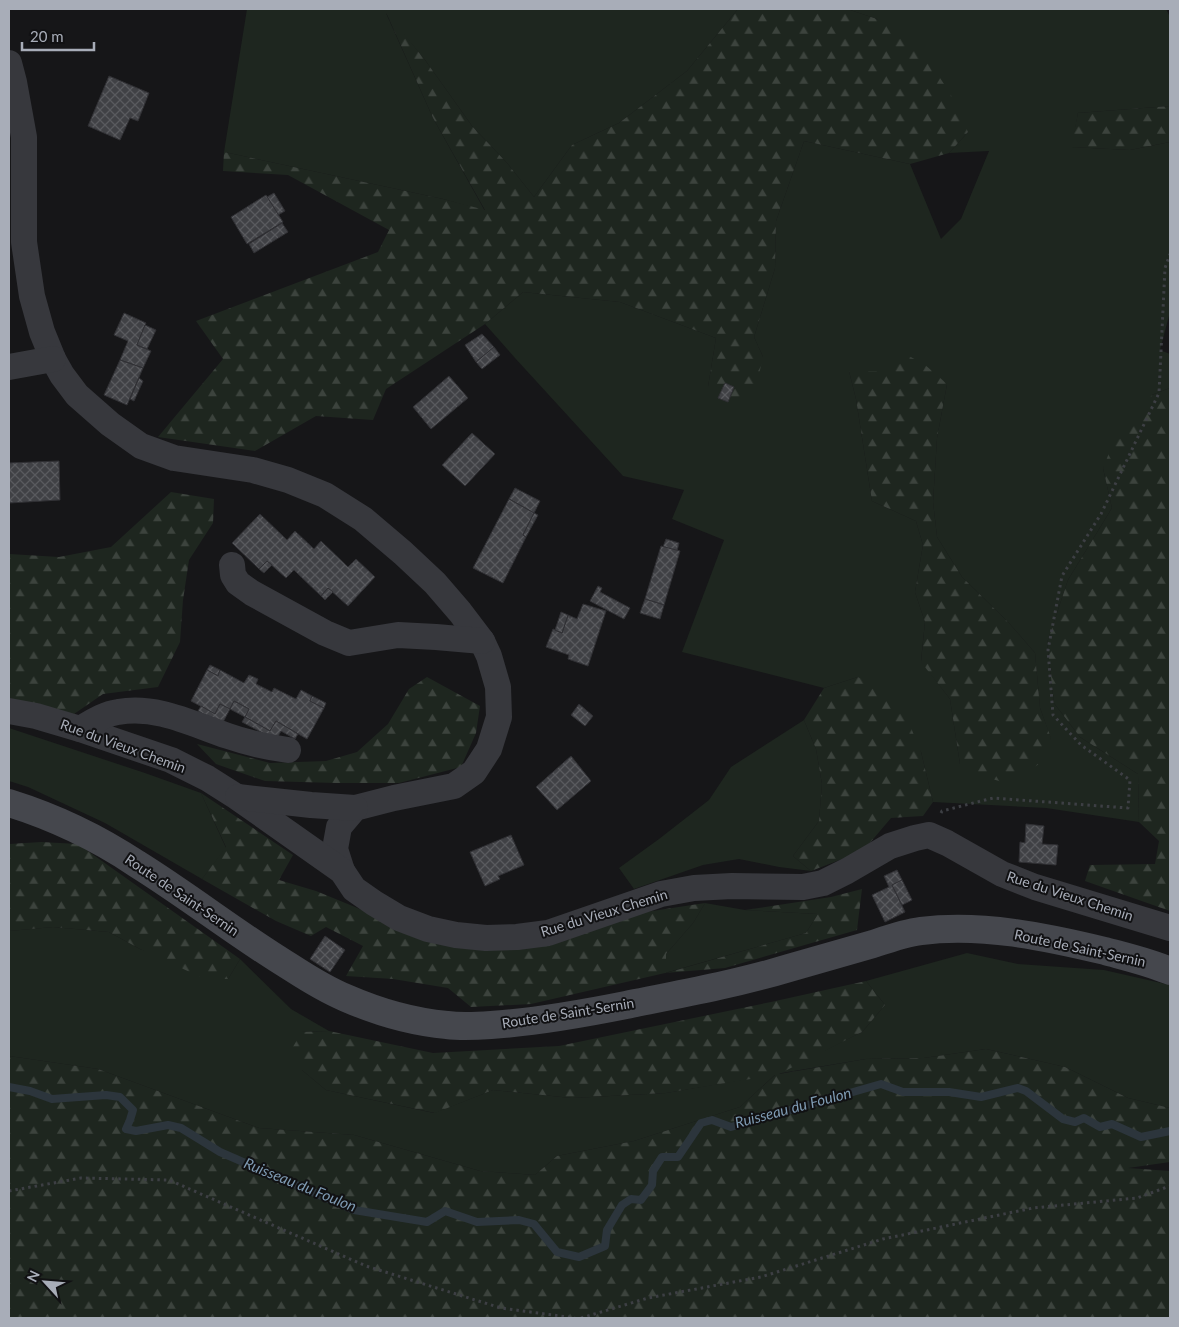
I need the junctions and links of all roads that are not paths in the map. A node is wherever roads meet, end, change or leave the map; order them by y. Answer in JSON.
{"nodes":[{"id":1,"x":9,"y":63,"type":"edge"},
{"id":2,"x":53,"y":359,"type":"junction"},
{"id":3,"x":9,"y":367,"type":"edge"},
{"id":4,"x":232,"y":565,"type":"dead end"},
{"id":5,"x":482,"y":641,"type":"junction"},
{"id":6,"x":9,"y":711,"type":"edge"},
{"id":7,"x":80,"y":729,"type":"junction"},
{"id":8,"x":288,"y":750,"type":"dead end"},
{"id":9,"x":237,"y":797,"type":"junction"},
{"id":10,"x":9,"y":803,"type":"edge"},
{"id":11,"x":355,"y":808,"type":"junction"},
{"id":12,"x":34,"y":811,"type":"junction"},
{"id":13,"x":9,"y":818,"type":"edge"},
{"id":14,"x":342,"y":871,"type":"junction"},
{"id":15,"x":1170,"y":928,"type":"edge"},
{"id":16,"x":1170,"y":970,"type":"edge"}],
"edges":[{"from":1,"to":2,"type":"street"},
{"from":2,"to":3,"type":"street"},
{"from":2,"to":5,"type":"street"},
{"from":4,"to":5,"type":"street"},
{"from":5,"to":11,"type":"street"},
{"from":6,"to":7,"type":"street","name":"Rue du Vieux Chemin"},
{"from":7,"to":8,"type":"street"},
{"from":7,"to":9,"type":"street","name":"Rue du Vieux Chemin"},
{"from":9,"to":11,"type":"street"},
{"from":9,"to":14,"type":"street","name":"Rue du Vieux Chemin"},
{"from":10,"to":12,"type":"street","name":"Route de Saint-Sernin"},
{"from":11,"to":14,"type":"street"},
{"from":12,"to":13,"type":"street"},
{"from":12,"to":16,"type":"street","name":"Route de Saint-Sernin"},
{"from":14,"to":15,"type":"street","name":"Rue du Vieux Chemin"}]}
